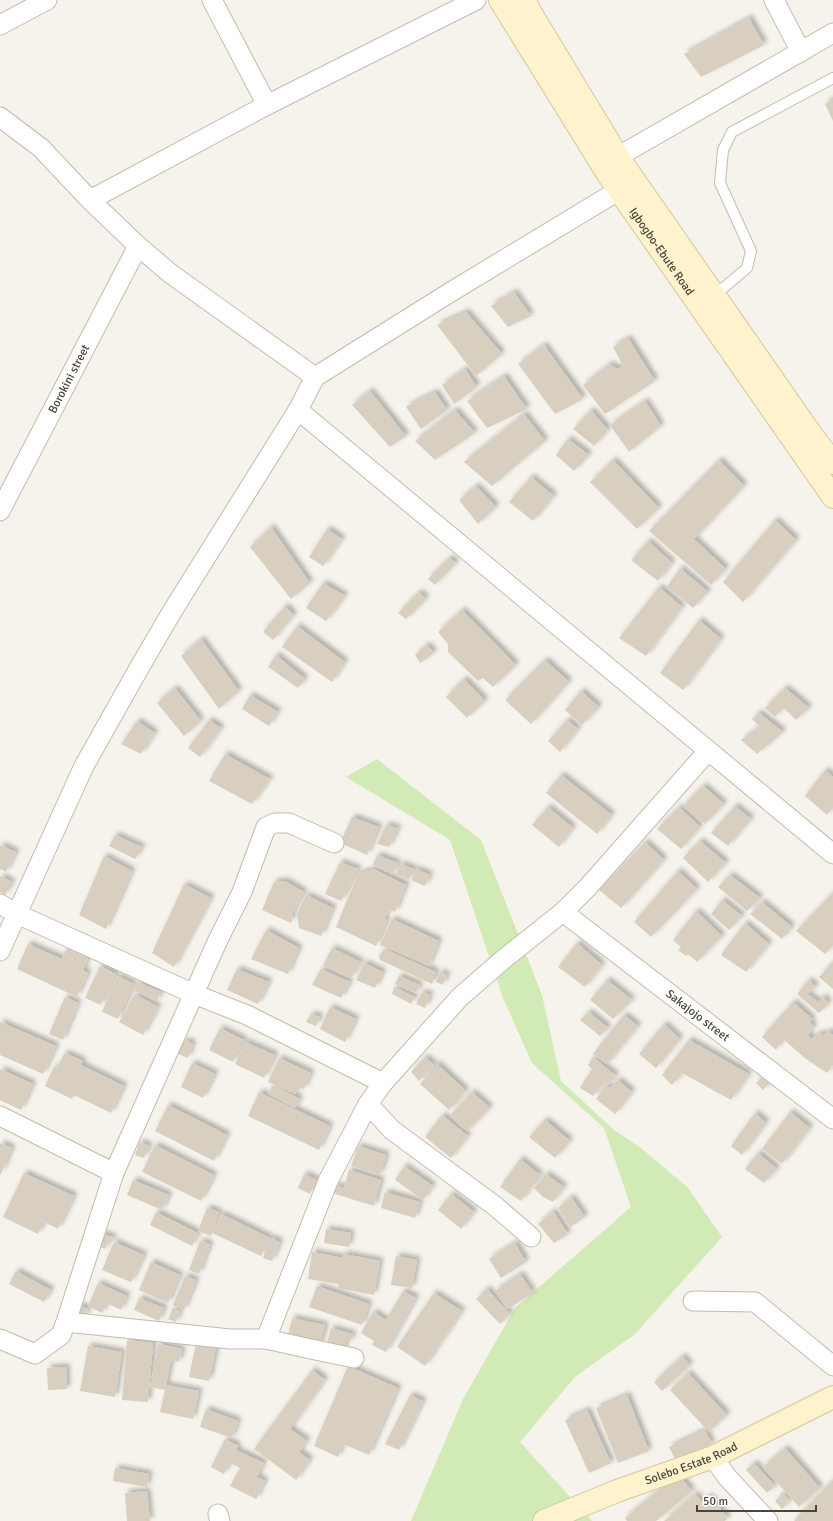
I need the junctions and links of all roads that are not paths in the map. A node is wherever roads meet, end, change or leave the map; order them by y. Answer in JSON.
{"nodes":[{"id":1,"x":47,"y":0,"type":"edge"},
{"id":2,"x":212,"y":0,"type":"edge"},
{"id":3,"x":476,"y":0,"type":"edge"},
{"id":4,"x":500,"y":0,"type":"edge"},
{"id":5,"x":524,"y":0,"type":"edge"},
{"id":6,"x":774,"y":0,"type":"edge"},
{"id":7,"x":0,"y":25,"type":"edge"},
{"id":8,"x":833,"y":33,"type":"edge"},
{"id":9,"x":801,"y":52,"type":"junction"},
{"id":10,"x":833,"y":78,"type":"edge"},
{"id":11,"x":267,"y":105,"type":"junction"},
{"id":12,"x":0,"y":116,"type":"edge"},
{"id":13,"x":610,"y":161,"type":"junction"},
{"id":14,"x":627,"y":185,"type":"junction"},
{"id":15,"x":90,"y":200,"type":"junction"},
{"id":16,"x":138,"y":246,"type":"junction"},
{"id":17,"x":714,"y":295,"type":"junction"},
{"id":18,"x":315,"y":377,"type":"junction"},
{"id":19,"x":298,"y":410,"type":"junction"},
{"id":20,"x":833,"y":463,"type":"edge"},
{"id":21,"x":833,"y":497,"type":"edge"},
{"id":22,"x":0,"y":511,"type":"edge"},
{"id":23,"x":708,"y":751,"type":"junction"},
{"id":24,"x":334,"y":843,"type":"dead end"},
{"id":25,"x":833,"y":854,"type":"edge"},
{"id":26,"x":0,"y":904,"type":"edge"},
{"id":27,"x":563,"y":912,"type":"junction"},
{"id":28,"x":17,"y":914,"type":"junction"},
{"id":29,"x":0,"y":951,"type":"edge"},
{"id":30,"x":194,"y":994,"type":"junction"},
{"id":31,"x":383,"y":1083,"type":"junction"},
{"id":32,"x":368,"y":1104,"type":"junction"},
{"id":33,"x":0,"y":1116,"type":"edge"},
{"id":34,"x":833,"y":1119,"type":"edge"},
{"id":35,"x":114,"y":1173,"type":"junction"},
{"id":36,"x":531,"y":1237,"type":"dead end"},
{"id":37,"x":692,"y":1301,"type":"dead end"},
{"id":38,"x":66,"y":1322,"type":"junction"},
{"id":39,"x":266,"y":1338,"type":"junction"},
{"id":40,"x":0,"y":1339,"type":"edge"},
{"id":41,"x":354,"y":1358,"type":"dead end"},
{"id":42,"x":833,"y":1366,"type":"edge"},
{"id":43,"x":833,"y":1397,"type":"edge"},
{"id":44,"x":713,"y":1457,"type":"junction"},
{"id":45,"x":544,"y":1521,"type":"edge"},
{"id":46,"x":768,"y":1521,"type":"edge"}],
"edges":[{"from":1,"to":7,"type":"street"},
{"from":2,"to":11,"type":"street"},
{"from":3,"to":11,"type":"street"},
{"from":4,"to":13,"type":"main road","name":"Igbogbo-Ebute Road"},
{"from":5,"to":13,"type":"main road","name":"Igbogbo-Ebute Road"},
{"from":6,"to":9,"type":"street"},
{"from":8,"to":9,"type":"street"},
{"from":9,"to":13,"type":"street"},
{"from":10,"to":17,"type":"lane"},
{"from":11,"to":15,"type":"street"},
{"from":12,"to":15,"type":"street"},
{"from":13,"to":14,"type":"main road","name":"Igbogbo-Ebute Road"},
{"from":14,"to":17,"type":"main road","name":"Igbogbo-Ebute Road"},
{"from":14,"to":18,"type":"street"},
{"from":14,"to":21,"type":"main road","name":"Igbogbo-Ebute Road"},
{"from":15,"to":16,"type":"street"},
{"from":16,"to":18,"type":"street"},
{"from":16,"to":22,"type":"street","name":"Borokini street"},
{"from":17,"to":20,"type":"main road","name":"Igbogbo-Ebute Road"},
{"from":18,"to":19,"type":"street"},
{"from":19,"to":23,"type":"street"},
{"from":19,"to":28,"type":"street"},
{"from":23,"to":25,"type":"street"},
{"from":23,"to":27,"type":"street"},
{"from":24,"to":30,"type":"street"},
{"from":26,"to":28,"type":"street"},
{"from":27,"to":31,"type":"street"},
{"from":27,"to":34,"type":"street","name":"Sakajojo street"},
{"from":28,"to":29,"type":"street"},
{"from":28,"to":30,"type":"street"},
{"from":30,"to":31,"type":"street"},
{"from":30,"to":35,"type":"street"},
{"from":31,"to":32,"type":"street"},
{"from":32,"to":36,"type":"street"},
{"from":32,"to":39,"type":"street"},
{"from":33,"to":35,"type":"street"},
{"from":35,"to":38,"type":"street"},
{"from":37,"to":42,"type":"street"},
{"from":38,"to":39,"type":"street"},
{"from":38,"to":40,"type":"street"},
{"from":39,"to":41,"type":"street"},
{"from":43,"to":44,"type":"main road","name":"Solebo Estate Road"},
{"from":44,"to":45,"type":"main road","name":"Solebo Estate Road"},
{"from":44,"to":46,"type":"street"}]}
